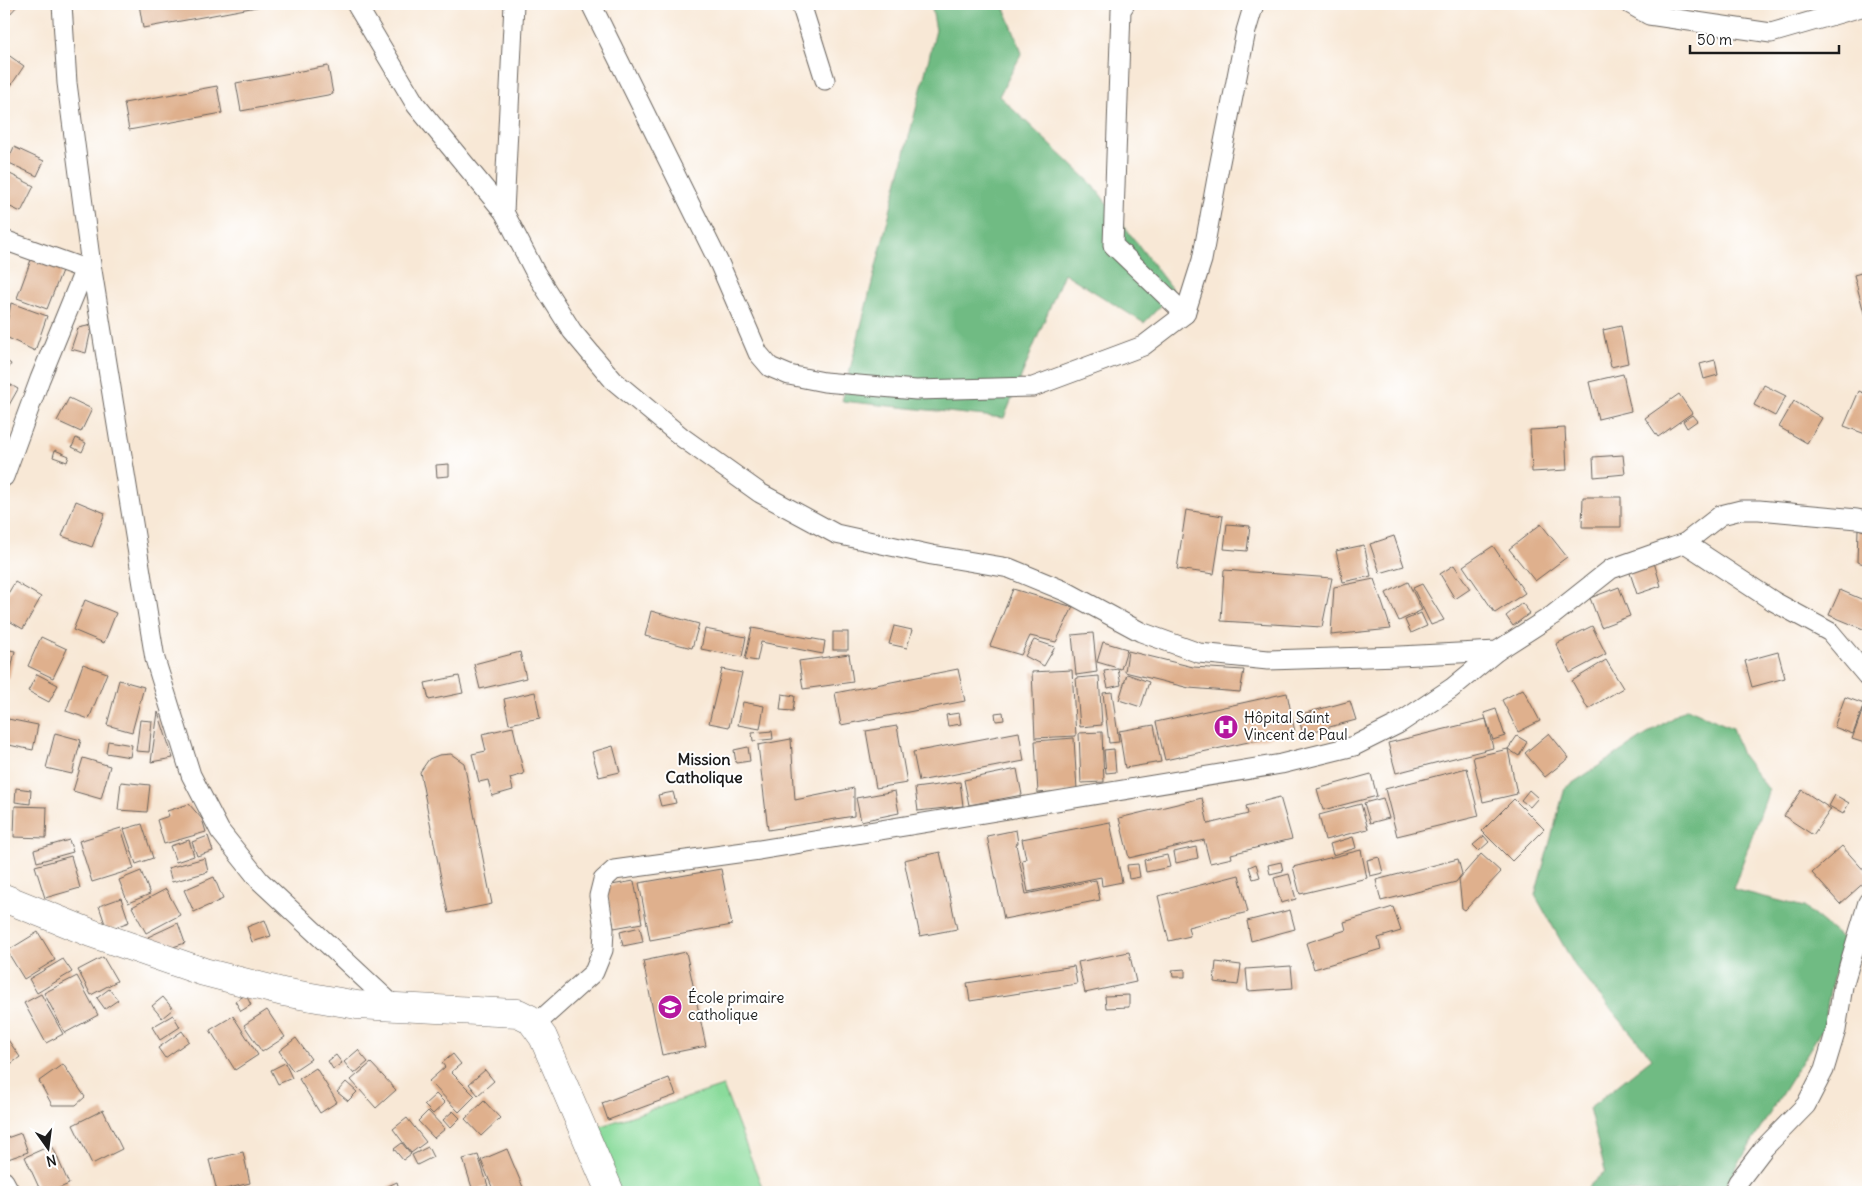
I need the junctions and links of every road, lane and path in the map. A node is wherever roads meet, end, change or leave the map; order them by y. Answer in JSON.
{"nodes":[{"id":1,"x":62,"y":4,"type":"edge"},
{"id":2,"x":356,"y":4,"type":"edge"},
{"id":3,"x":514,"y":4,"type":"edge"},
{"id":4,"x":590,"y":4,"type":"edge"},
{"id":5,"x":801,"y":4,"type":"edge"},
{"id":6,"x":1125,"y":4,"type":"edge"},
{"id":7,"x":1254,"y":4,"type":"edge"},
{"id":8,"x":1630,"y":4,"type":"edge"},
{"id":9,"x":1868,"y":5,"type":"edge"},
{"id":10,"x":825,"y":80,"type":"dead end"},
{"id":11,"x":504,"y":212,"type":"junction"},
{"id":12,"x":4,"y":240,"type":"edge"},
{"id":13,"x":88,"y":264,"type":"junction"},
{"id":14,"x":1185,"y":314,"type":"junction"},
{"id":15,"x":4,"y":477,"type":"edge"},
{"id":16,"x":1868,"y":521,"type":"edge"},
{"id":17,"x":1684,"y":543,"type":"junction"},
{"id":18,"x":1497,"y":651,"type":"junction"},
{"id":19,"x":1868,"y":677,"type":"edge"},
{"id":20,"x":4,"y":898,"type":"edge"},
{"id":21,"x":1868,"y":902,"type":"edge"},
{"id":22,"x":396,"y":1008,"type":"junction"},
{"id":23,"x":536,"y":1025,"type":"junction"},
{"id":24,"x":4,"y":1181,"type":"edge"},
{"id":25,"x":10,"y":1192,"type":"edge"},
{"id":26,"x":610,"y":1192,"type":"edge"},
{"id":27,"x":1733,"y":1192,"type":"edge"}],
"edges":[{"from":1,"to":13,"type":"street"},
{"from":2,"to":11,"type":"street"},
{"from":3,"to":11,"type":"street"},
{"from":4,"to":14,"type":"street"},
{"from":5,"to":10,"type":"street"},
{"from":6,"to":14,"type":"street"},
{"from":7,"to":14,"type":"street"},
{"from":8,"to":9,"type":"street"},
{"from":11,"to":18,"type":"street"},
{"from":12,"to":13,"type":"street"},
{"from":13,"to":15,"type":"street"},
{"from":13,"to":22,"type":"street"},
{"from":16,"to":17,"type":"street"},
{"from":17,"to":18,"type":"street"},
{"from":17,"to":19,"type":"street"},
{"from":18,"to":23,"type":"street"},
{"from":20,"to":22,"type":"street"},
{"from":21,"to":27,"type":"street"},
{"from":22,"to":23,"type":"street"},
{"from":23,"to":26,"type":"street"},
{"from":24,"to":25,"type":"street"}]}
